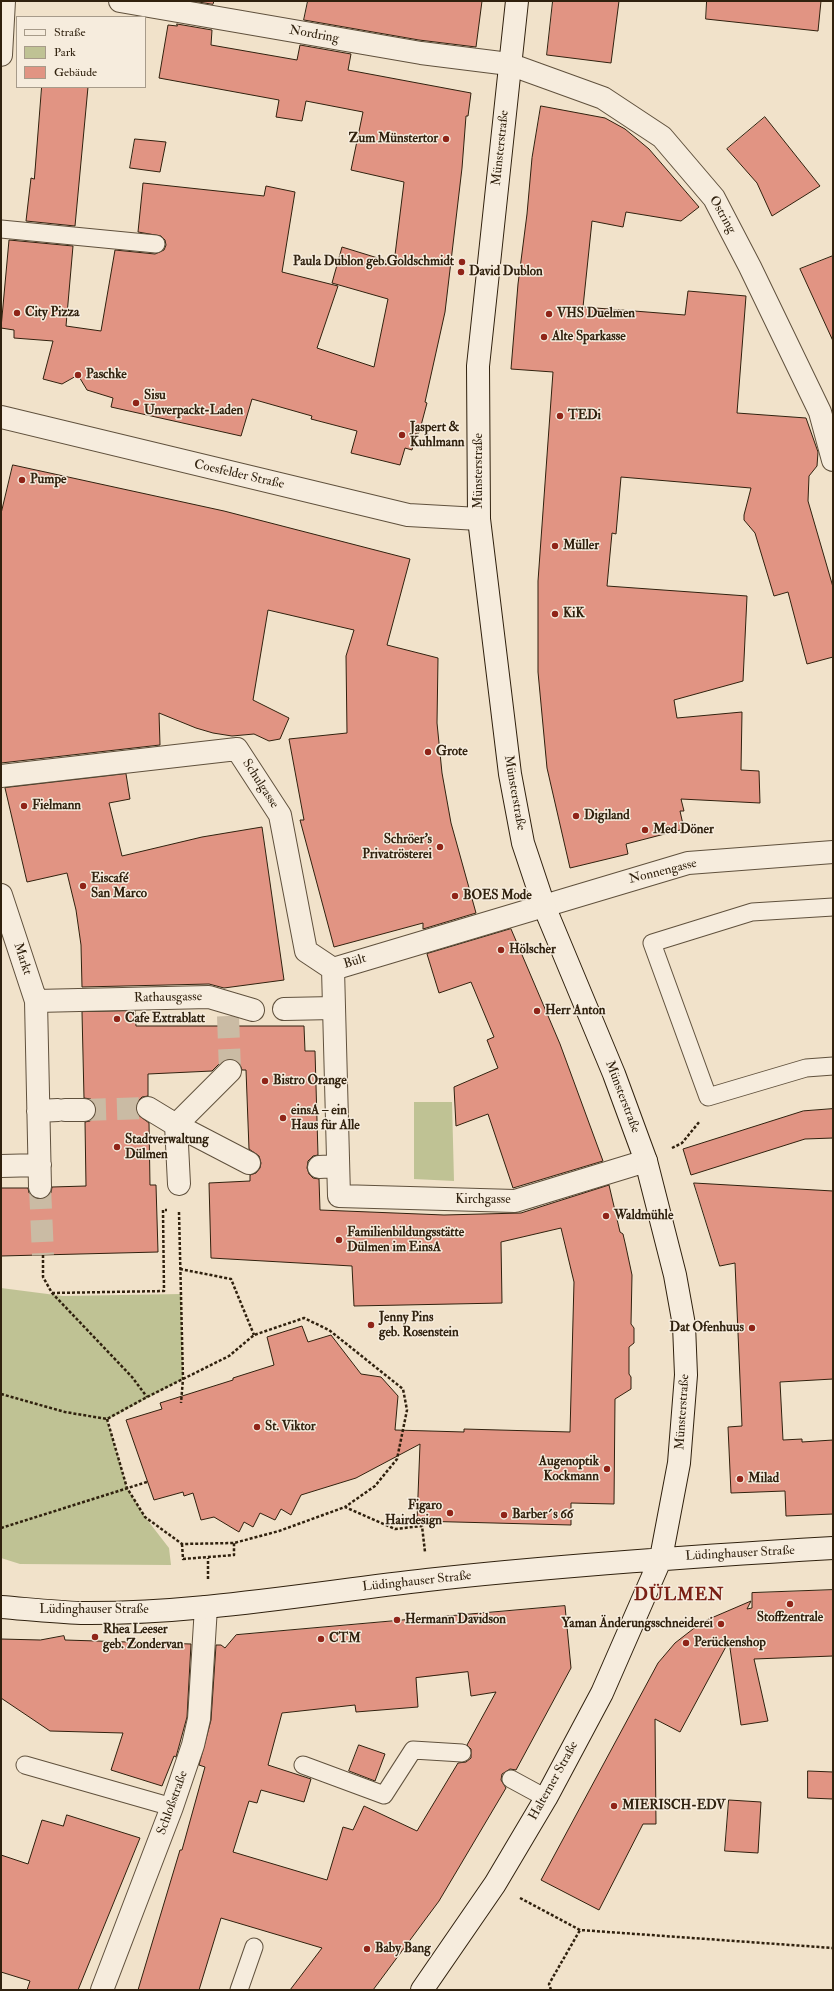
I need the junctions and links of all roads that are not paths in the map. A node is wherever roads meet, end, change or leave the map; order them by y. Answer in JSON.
{"nodes":[{"id":1,"x":4,"y":1,"type":"edge"},
{"id":2,"x":124,"y":1,"type":"edge"},
{"id":3,"x":517,"y":1,"type":"edge"},
{"id":4,"x":1,"y":56,"type":"edge"},
{"id":5,"x":509,"y":64,"type":"junction"},
{"id":6,"x":1,"y":229,"type":"edge"},
{"id":7,"x":156,"y":244,"type":"dead end"},
{"id":8,"x":2,"y":424,"type":"edge"},
{"id":9,"x":833,"y":460,"type":"edge"},
{"id":10,"x":479,"y":519,"type":"junction"},
{"id":11,"x":1,"y":776,"type":"edge"},
{"id":12,"x":833,"y":852,"type":"edge"},
{"id":13,"x":1,"y":895,"type":"edge"},
{"id":14,"x":544,"y":906,"type":"junction"},
{"id":15,"x":833,"y":907,"type":"edge"},
{"id":16,"x":333,"y":969,"type":"junction"},
{"id":17,"x":36,"y":1001,"type":"junction"},
{"id":18,"x":334,"y":1008,"type":"junction"},
{"id":19,"x":284,"y":1009,"type":"dead end"},
{"id":20,"x":253,"y":1010,"type":"dead end"},
{"id":21,"x":833,"y":1066,"type":"edge"},
{"id":22,"x":230,"y":1071,"type":"dead end"},
{"id":23,"x":148,"y":1108,"type":"tunnel mouth"},
{"id":24,"x":176,"y":1125,"type":"junction"},
{"id":25,"x":646,"y":1161,"type":"junction"},
{"id":26,"x":249,"y":1163,"type":"dead end"},
{"id":27,"x":40,"y":1165,"type":"junction"},
{"id":28,"x":1,"y":1166,"type":"edge"},
{"id":29,"x":179,"y":1184,"type":"road end"},
{"id":30,"x":40,"y":1187,"type":"tunnel mouth"},
{"id":31,"x":339,"y":1196,"type":"joint"},
{"id":32,"x":833,"y":1548,"type":"edge"},
{"id":33,"x":661,"y":1558,"type":"junction"},
{"id":34,"x":1,"y":1607,"type":"edge"},
{"id":35,"x":206,"y":1607,"type":"junction"},
{"id":36,"x":462,"y":1753,"type":"dead end"},
{"id":37,"x":25,"y":1764,"type":"dead end"},
{"id":38,"x":303,"y":1765,"type":"dead end"},
{"id":39,"x":511,"y":1779,"type":"dead end"},
{"id":40,"x":546,"y":1798,"type":"junction"},
{"id":41,"x":172,"y":1807,"type":"junction"},
{"id":42,"x":254,"y":1947,"type":"dead end"},
{"id":43,"x":102,"y":1990,"type":"edge"},
{"id":44,"x":239,"y":1990,"type":"edge"},
{"id":45,"x":422,"y":1990,"type":"edge"}],
"edges":[{"from":1,"to":4,"type":"street"},
{"from":2,"to":5,"type":"street","name":"Nordring"},
{"from":3,"to":5,"type":"street","name":"Münsterstraße"},
{"from":5,"to":9,"type":"street","name":"Ostring"},
{"from":5,"to":10,"type":"street","name":"Münsterstraße"},
{"from":6,"to":7,"type":"lane"},
{"from":8,"to":10,"type":"street","name":"Coesfelder Straße"},
{"from":10,"to":14,"type":"street","name":"Münsterstraße"},
{"from":11,"to":16,"type":"street","name":"Schulgasse"},
{"from":12,"to":14,"type":"street","name":"Nonnengasse"},
{"from":13,"to":17,"type":"street","name":"Markt"},
{"from":14,"to":16,"type":"street","name":"Bült"},
{"from":14,"to":25,"type":"street","name":"Münsterstraße"},
{"from":15,"to":21,"type":"lane"},
{"from":16,"to":18,"type":"street","name":"Bült"},
{"from":17,"to":20,"type":"street","name":"Rathausgasse"},
{"from":17,"to":27,"type":"street","name":"Markt"},
{"from":18,"to":19,"type":"street"},
{"from":18,"to":31,"type":"street","name":"Bült"},
{"from":22,"to":24,"type":"street"},
{"from":23,"to":24,"type":"street"},
{"from":24,"to":26,"type":"street"},
{"from":24,"to":29,"type":"street"},
{"from":25,"to":31,"type":"street","name":"Kirchgasse"},
{"from":25,"to":33,"type":"street","name":"Münsterstraße"},
{"from":27,"to":28,"type":"street"},
{"from":27,"to":30,"type":"street","name":"Markt"},
{"from":32,"to":33,"type":"street","name":"Lüdinghauser Straße"},
{"from":33,"to":35,"type":"street","name":"Lüdinghauser Straße"},
{"from":33,"to":40,"type":"street","name":"Halterner Straße"},
{"from":34,"to":35,"type":"street","name":"Lüdinghauser Straße"},
{"from":35,"to":41,"type":"street","name":"Schloßstraße"},
{"from":36,"to":38,"type":"lane"},
{"from":37,"to":41,"type":"lane"},
{"from":39,"to":40,"type":"lane"},
{"from":40,"to":45,"type":"street","name":"Halterner Straße"},
{"from":41,"to":43,"type":"street","name":"Schloßstraße"},
{"from":42,"to":44,"type":"lane"}]}
